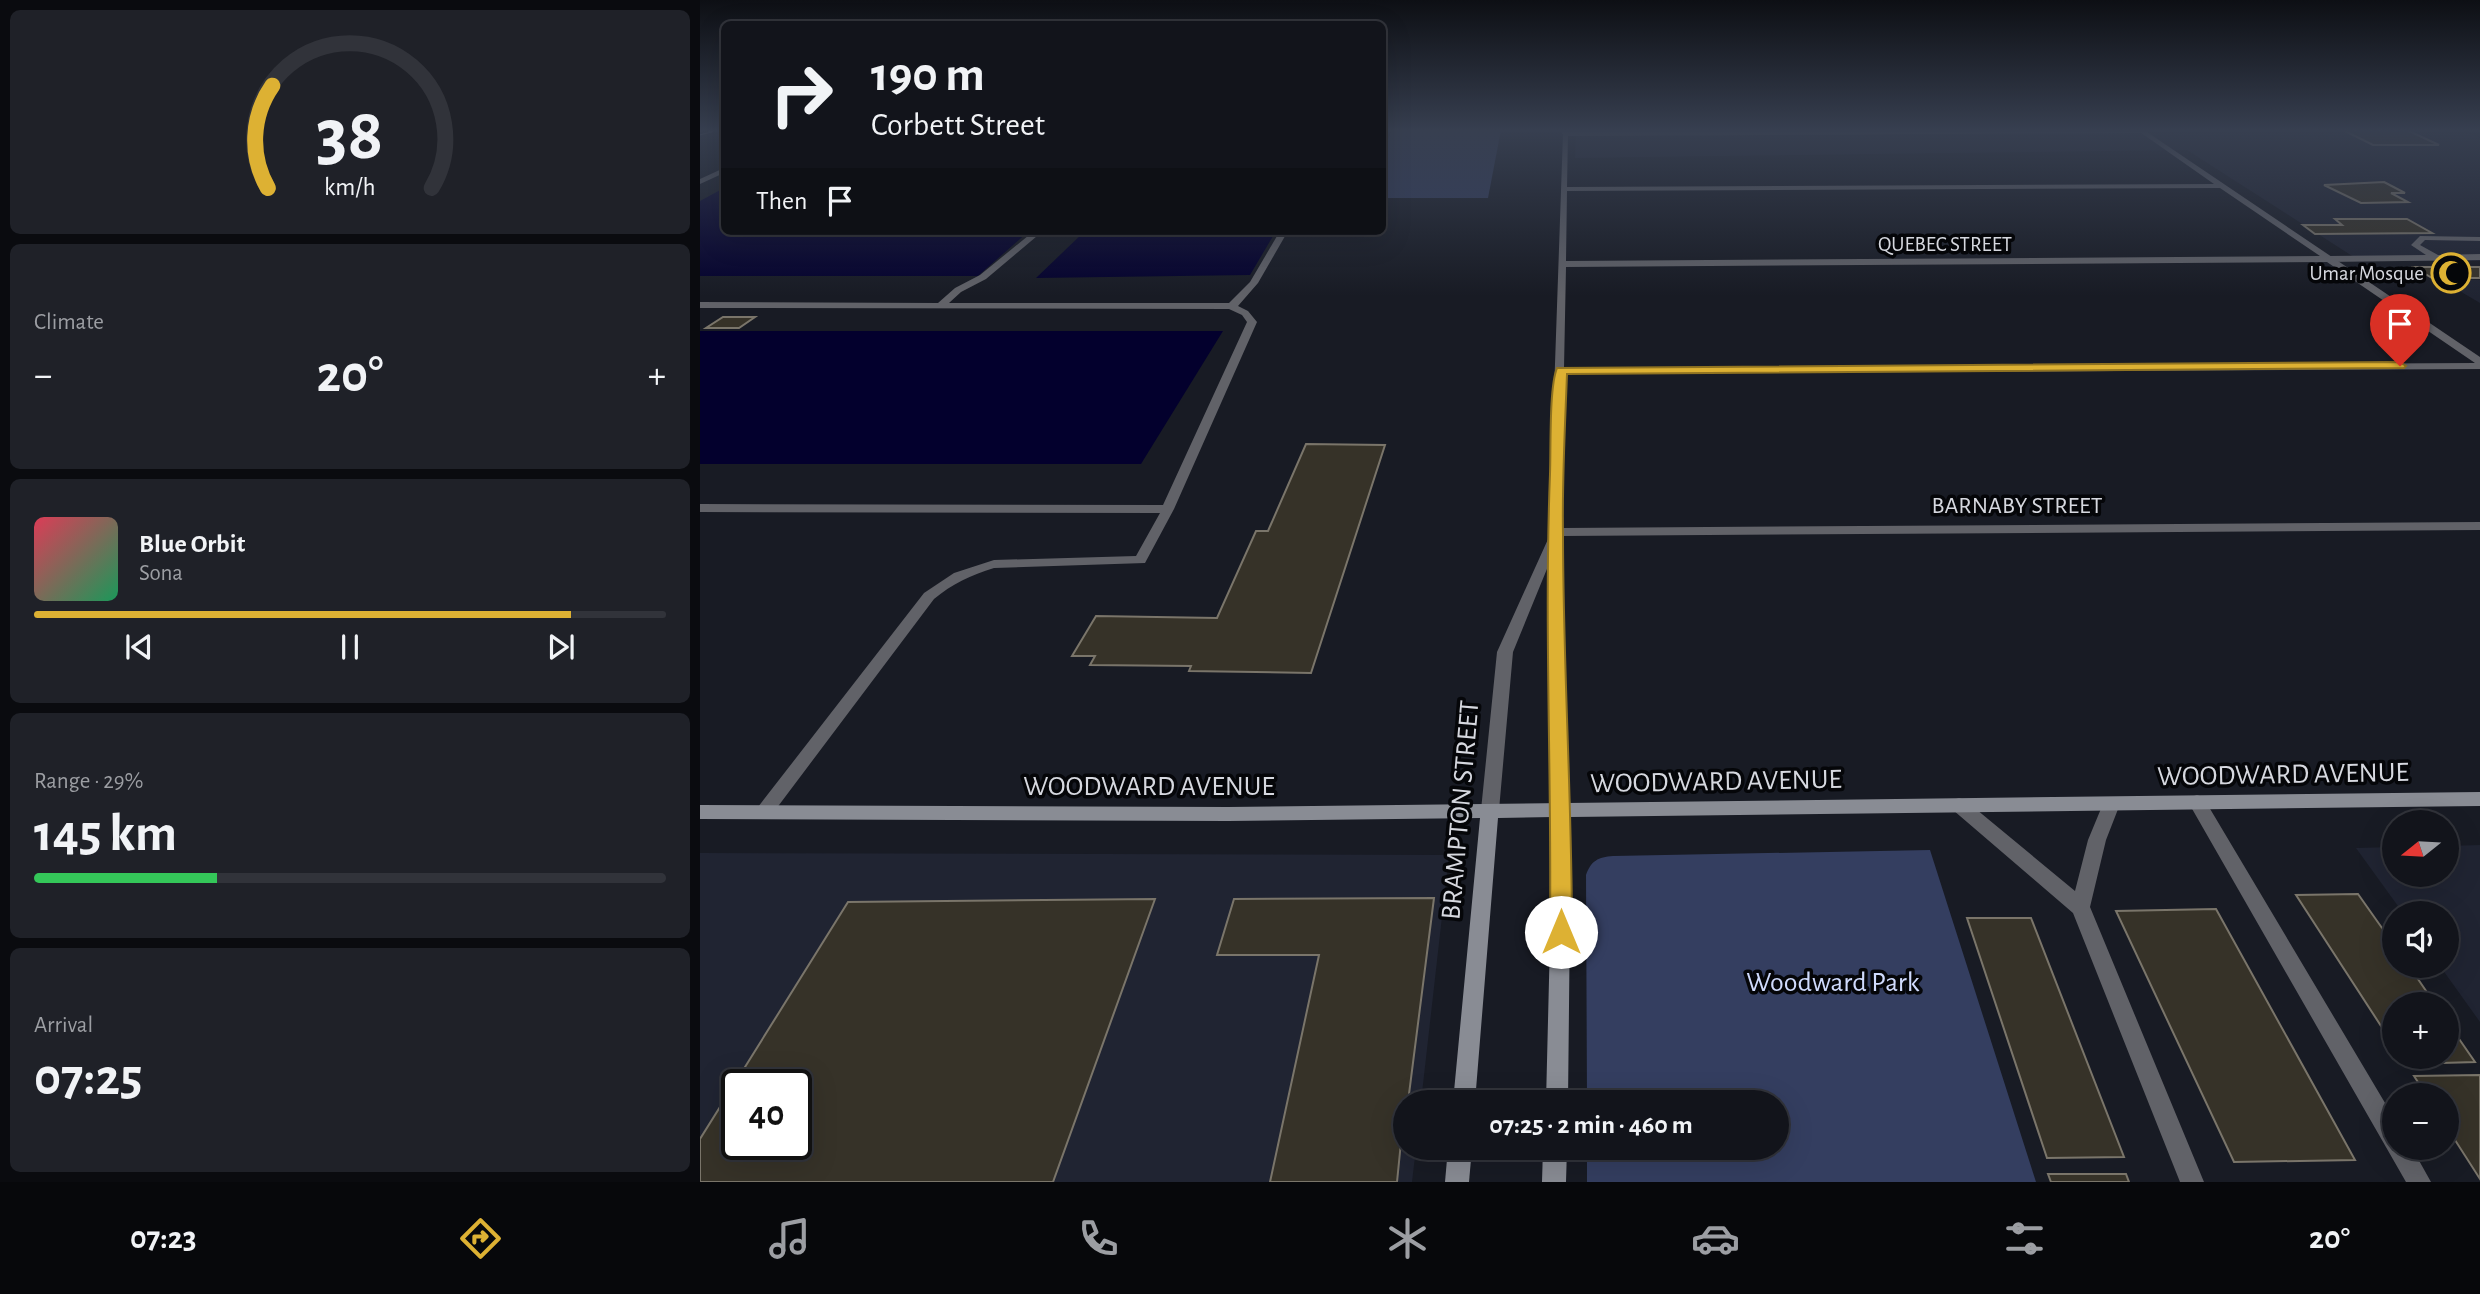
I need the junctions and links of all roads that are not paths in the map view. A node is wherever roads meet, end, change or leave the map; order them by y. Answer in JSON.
{"nodes":[{"id":1,"x":1563,"y":185,"type":"edge"},
{"id":2,"x":2222,"y":186,"type":"joint"},
{"id":3,"x":1563,"y":189,"type":"junction"},
{"id":4,"x":1034,"y":235,"type":"edge"},
{"id":5,"x":1282,"y":235,"type":"edge"},
{"id":6,"x":2480,"y":239,"type":"edge"},
{"id":7,"x":2436,"y":257,"type":"junction"},
{"id":8,"x":2480,"y":257,"type":"edge"},
{"id":9,"x":2327,"y":259,"type":"junction"},
{"id":10,"x":1563,"y":264,"type":"junction"},
{"id":11,"x":2480,"y":264,"type":"edge"},
{"id":12,"x":2337,"y":266,"type":"junction"},
{"id":13,"x":700,"y":305,"type":"edge"},
{"id":14,"x":940,"y":306,"type":"junction"},
{"id":15,"x":1231,"y":306,"type":"junction"},
{"id":16,"x":2480,"y":364,"type":"edge"},
{"id":17,"x":1561,"y":371,"type":"junction"},
{"id":18,"x":700,"y":508,"type":"edge"},
{"id":19,"x":1168,"y":509,"type":"junction"},
{"id":20,"x":2480,"y":526,"type":"edge"},
{"id":21,"x":1555,"y":532,"type":"junction"},
{"id":22,"x":2480,"y":799,"type":"edge"},
{"id":23,"x":2197,"y":802,"type":"junction"},
{"id":24,"x":2111,"y":804,"type":"junction"},
{"id":25,"x":1959,"y":805,"type":"junction"},
{"id":26,"x":1490,"y":810,"type":"junction"},
{"id":27,"x":1562,"y":810,"type":"junction"},
{"id":28,"x":700,"y":812,"type":"edge"},
{"id":29,"x":764,"y":812,"type":"junction"},
{"id":30,"x":2080,"y":907,"type":"junction"},
{"id":31,"x":1465,"y":1090,"type":"edge"},
{"id":32,"x":1557,"y":1090,"type":"edge"},
{"id":33,"x":2382,"y":1119,"type":"edge"},
{"id":34,"x":1459,"y":1160,"type":"edge"},
{"id":35,"x":1555,"y":1160,"type":"edge"},
{"id":36,"x":2406,"y":1160,"type":"edge"},
{"id":37,"x":1457,"y":1182,"type":"edge"},
{"id":38,"x":1554,"y":1182,"type":"edge"},
{"id":39,"x":2192,"y":1182,"type":"edge"},
{"id":40,"x":2419,"y":1182,"type":"edge"}],
"edges":[{"from":1,"to":3,"type":"street","name":"BRAMPTON STREET"},
{"from":2,"to":3,"type":"street"},
{"from":2,"to":9,"type":"street"},
{"from":3,"to":10,"type":"street","name":"BRAMPTON STREET"},
{"from":4,"to":14,"type":"street"},
{"from":5,"to":15,"type":"street"},
{"from":6,"to":7,"type":"street"},
{"from":7,"to":8,"type":"street","name":"QUEBEC STREET"},
{"from":7,"to":9,"type":"street","name":"QUEBEC STREET"},
{"from":9,"to":10,"type":"street","name":"QUEBEC STREET"},
{"from":9,"to":12,"type":"street"},
{"from":10,"to":17,"type":"street","name":"BRAMPTON STREET"},
{"from":11,"to":12,"type":"street"},
{"from":12,"to":16,"type":"street"},
{"from":13,"to":14,"type":"street"},
{"from":14,"to":15,"type":"street"},
{"from":15,"to":19,"type":"street"},
{"from":16,"to":17,"type":"street"},
{"from":17,"to":21,"type":"street","name":"BRAMPTON STREET"},
{"from":18,"to":19,"type":"street"},
{"from":19,"to":29,"type":"street"},
{"from":20,"to":21,"type":"street","name":"BARNABY STREET"},
{"from":21,"to":26,"type":"street","name":"BRAMPTON STREET"},
{"from":21,"to":27,"type":"street","name":"BRAMPTON STREET"},
{"from":22,"to":23,"type":"main road","name":"WOODWARD AVENUE"},
{"from":23,"to":24,"type":"main road","name":"WOODWARD AVENUE"},
{"from":23,"to":33,"type":"street"},
{"from":24,"to":25,"type":"main road","name":"WOODWARD AVENUE"},
{"from":24,"to":30,"type":"street"},
{"from":25,"to":27,"type":"main road","name":"WOODWARD AVENUE"},
{"from":25,"to":30,"type":"street"},
{"from":26,"to":27,"type":"main road","name":"WOODWARD AVENUE"},
{"from":26,"to":29,"type":"main road","name":"WOODWARD AVENUE"},
{"from":26,"to":31,"type":"main road","name":"BRAMPTON STREET"},
{"from":27,"to":32,"type":"main road","name":"BRAMPTON STREET"},
{"from":28,"to":29,"type":"main road","name":"WOODWARD AVENUE"},
{"from":30,"to":39,"type":"street"},
{"from":34,"to":37,"type":"main road"},
{"from":35,"to":38,"type":"main road"},
{"from":36,"to":40,"type":"street"}]}
